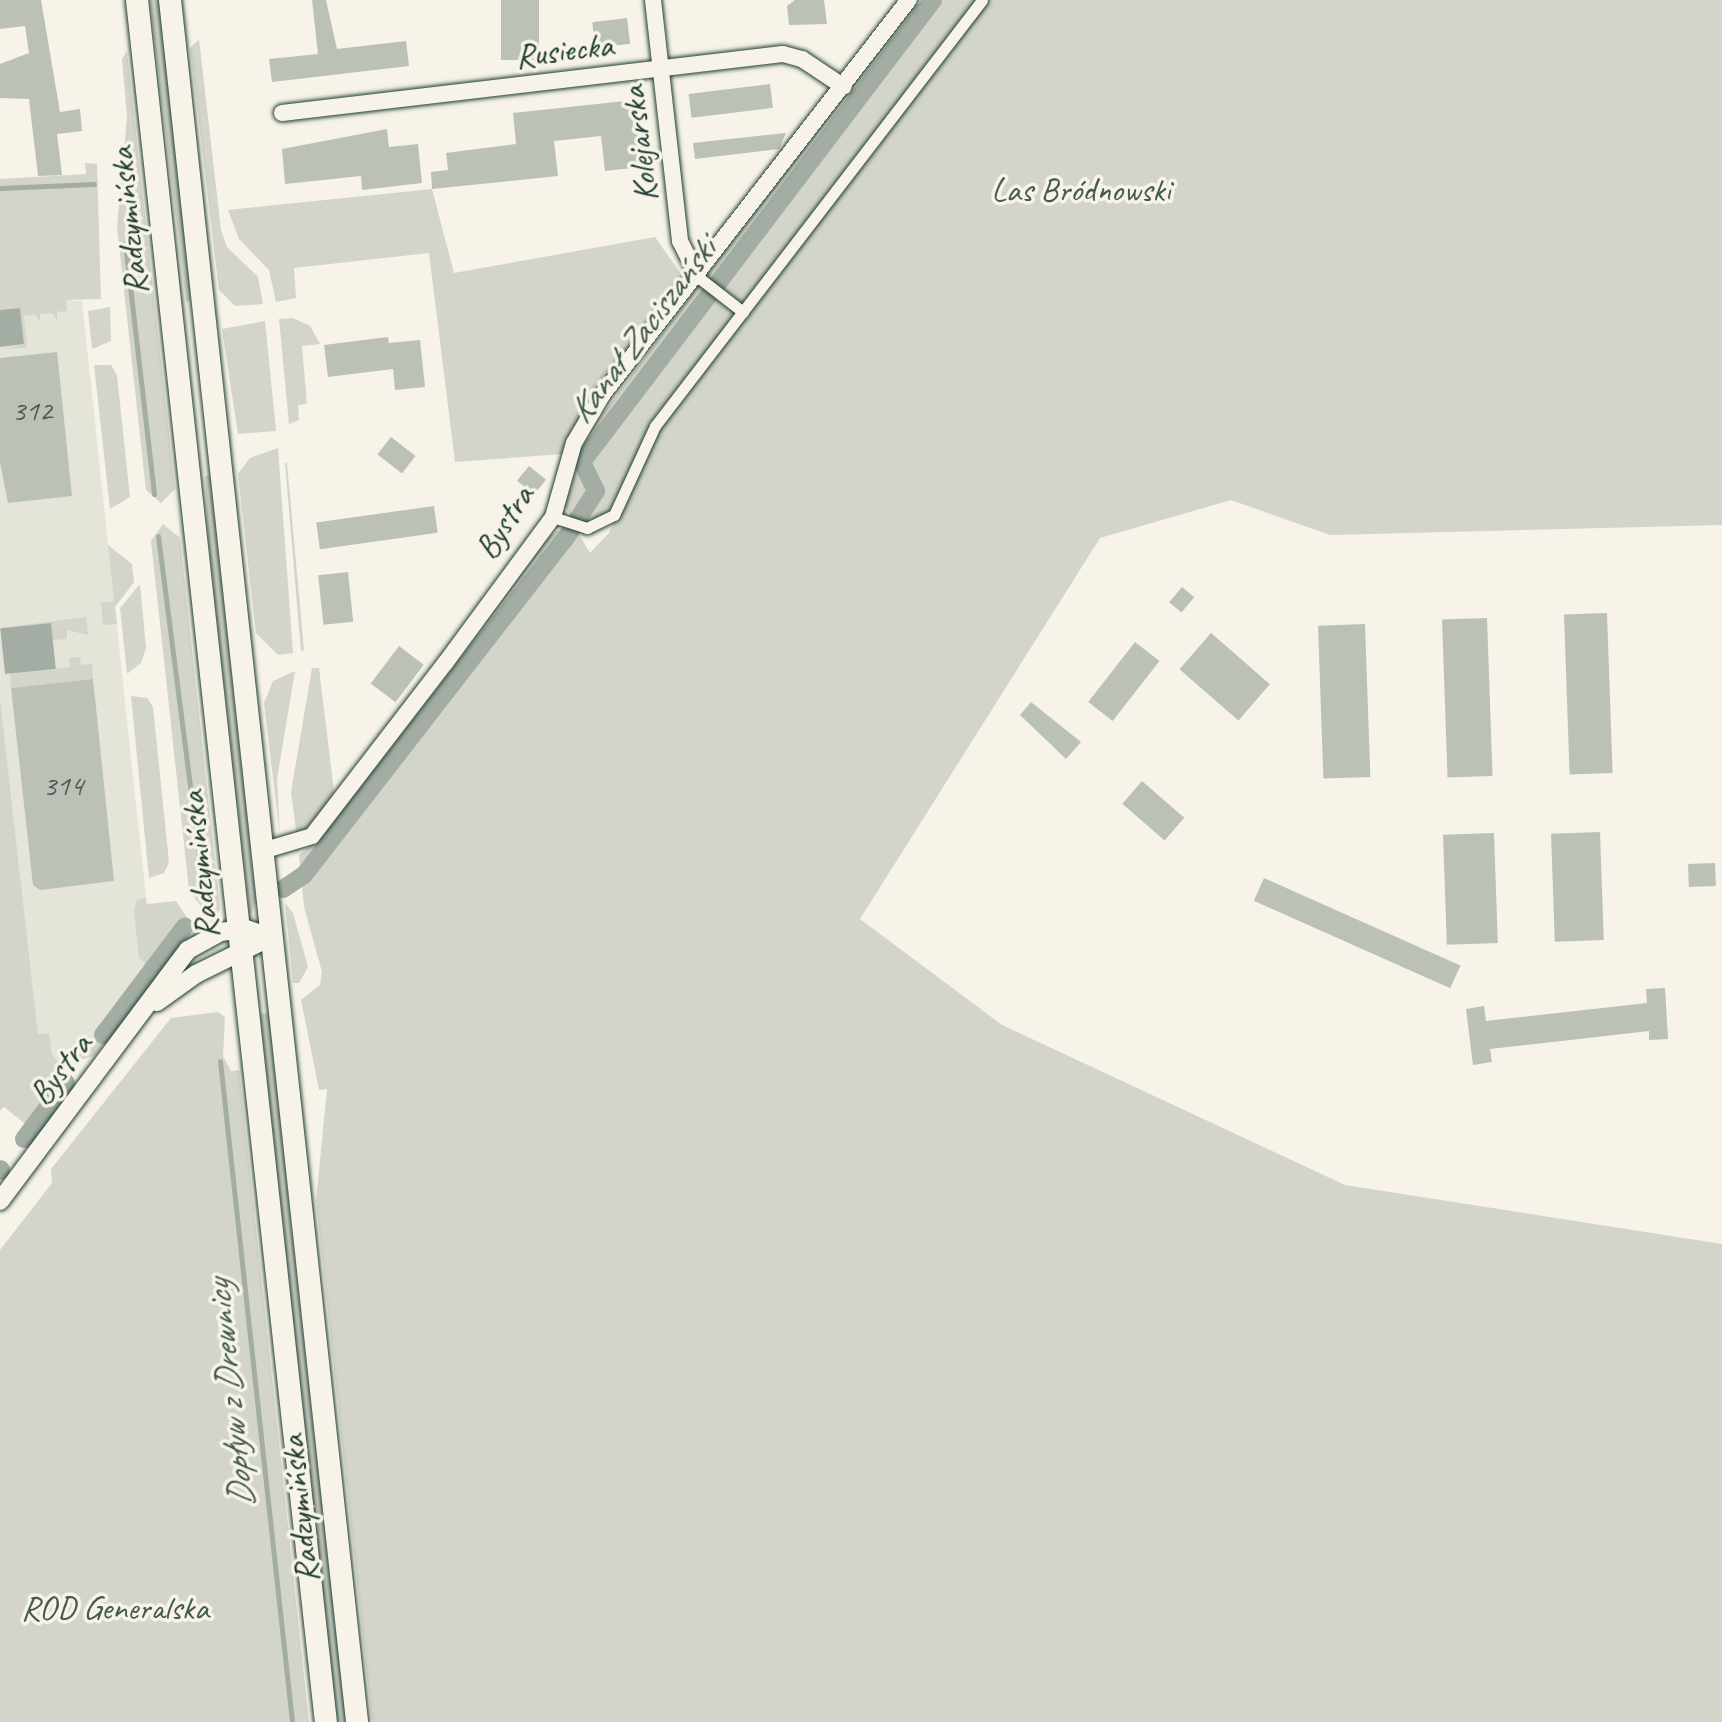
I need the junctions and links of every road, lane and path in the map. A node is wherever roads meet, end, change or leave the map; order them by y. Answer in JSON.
{"nodes":[{"id":1,"x":137,"y":0,"type":"edge"},
{"id":2,"x":170,"y":0,"type":"edge"},
{"id":3,"x":653,"y":0,"type":"edge"},
{"id":4,"x":909,"y":0,"type":"edge"},
{"id":5,"x":982,"y":0,"type":"edge"},
{"id":6,"x":661,"y":70,"type":"junction"},
{"id":7,"x":844,"y":87,"type":"junction"},
{"id":8,"x":282,"y":113,"type":"dead end"},
{"id":9,"x":702,"y":280,"type":"junction"},
{"id":10,"x":743,"y":312,"type":"junction"},
{"id":11,"x":553,"y":517,"type":"junction"},
{"id":12,"x":262,"y":851,"type":"junction"},
{"id":13,"x":271,"y":937,"type":"junction"},
{"id":14,"x":241,"y":940,"type":"junction"},
{"id":15,"x":207,"y":969,"type":"junction"},
{"id":16,"x":247,"y":994,"type":"junction"},
{"id":17,"x":143,"y":1013,"type":"junction"},
{"id":18,"x":0,"y":1201,"type":"edge"},
{"id":19,"x":326,"y":1722,"type":"edge"},
{"id":20,"x":357,"y":1722,"type":"edge"}],
"edges":[{"from":1,"to":14,"type":"main road","name":"Radzymińska"},
{"from":2,"to":12,"type":"main road","name":"Radzymińska"},
{"from":3,"to":6,"type":"street","name":"Kolejarska"},
{"from":4,"to":7,"type":"street","name":"Bystra"},
{"from":5,"to":10,"type":"street"},
{"from":6,"to":7,"type":"street","name":"Rusiecka"},
{"from":6,"to":8,"type":"street","name":"Rusiecka"},
{"from":6,"to":9,"type":"street","name":"Kolejarska"},
{"from":7,"to":9,"type":"street","name":"Bystra"},
{"from":9,"to":10,"type":"street"},
{"from":9,"to":11,"type":"street","name":"Bystra"},
{"from":10,"to":11,"type":"street"},
{"from":11,"to":12,"type":"street","name":"Bystra"},
{"from":12,"to":13,"type":"main road","name":"Radzymińska"},
{"from":13,"to":14,"type":"street"},
{"from":13,"to":20,"type":"main road","name":"Radzymińska"},
{"from":14,"to":15,"type":"street","name":"Bystra"},
{"from":14,"to":16,"type":"main road","name":"Radzymińska"},
{"from":14,"to":17,"type":"street","name":"Bystra"},
{"from":15,"to":16,"type":"street"},
{"from":15,"to":17,"type":"street","name":"Bystra"},
{"from":16,"to":19,"type":"main road","name":"Radzymińska"},
{"from":17,"to":18,"type":"street","name":"Bystra"}]}
